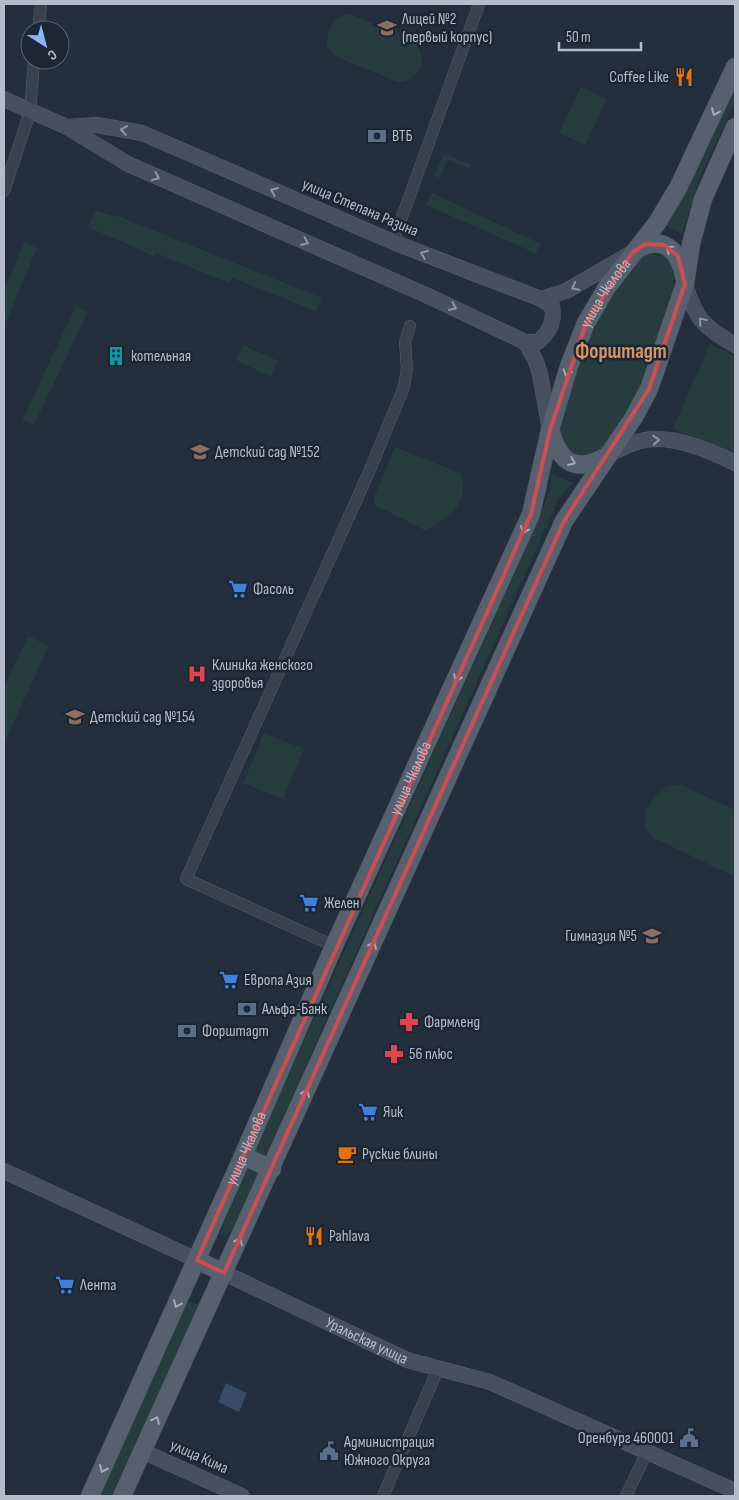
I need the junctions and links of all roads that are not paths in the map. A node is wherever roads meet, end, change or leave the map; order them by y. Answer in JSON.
{"nodes":[{"id":1,"x":41,"y":4,"type":"edge"},
{"id":2,"x":479,"y":4,"type":"edge"},
{"id":3,"x":39,"y":20,"type":"edge"},
{"id":4,"x":735,"y":67,"type":"edge"},
{"id":5,"x":33,"y":70,"type":"edge"},
{"id":6,"x":4,"y":99,"type":"edge"},
{"id":7,"x":30,"y":112,"type":"junction"},
{"id":8,"x":68,"y":127,"type":"junction"},
{"id":9,"x":735,"y":127,"type":"edge"},
{"id":10,"x":4,"y":191,"type":"edge"},
{"id":11,"x":393,"y":242,"type":"junction"},
{"id":12,"x":632,"y":253,"type":"junction"},
{"id":13,"x":685,"y":284,"type":"junction"},
{"id":14,"x":542,"y":300,"type":"junction"},
{"id":15,"x":410,"y":326,"type":"dead end"},
{"id":16,"x":525,"y":342,"type":"junction"},
{"id":17,"x":735,"y":345,"type":"edge"},
{"id":18,"x":550,"y":430,"type":"junction"},
{"id":19,"x":610,"y":454,"type":"junction"},
{"id":20,"x":735,"y":463,"type":"edge"},
{"id":21,"x":334,"y":946,"type":"junction"},
{"id":22,"x":243,"y":1156,"type":"junction"},
{"id":23,"x":272,"y":1169,"type":"junction"},
{"id":24,"x":4,"y":1171,"type":"edge"},
{"id":25,"x":197,"y":1260,"type":"junction"},
{"id":26,"x":224,"y":1273,"type":"junction"},
{"id":27,"x":438,"y":1369,"type":"junction"},
{"id":28,"x":142,"y":1451,"type":"junction"},
{"id":29,"x":647,"y":1452,"type":"junction"},
{"id":30,"x":735,"y":1491,"type":"edge"},
{"id":31,"x":90,"y":1496,"type":"edge"},
{"id":32,"x":122,"y":1496,"type":"edge"},
{"id":33,"x":242,"y":1496,"type":"edge"},
{"id":34,"x":383,"y":1496,"type":"edge"},
{"id":35,"x":626,"y":1496,"type":"edge"}],
"edges":[{"from":1,"to":3,"type":"street"},
{"from":2,"to":11,"type":"street"},
{"from":4,"to":12,"type":"main road","name":"улица Чкалова","one_way":true},
{"from":5,"to":7,"type":"street"},
{"from":6,"to":7,"type":"main road","name":"улица Степана Разина"},
{"from":7,"to":8,"type":"main road","name":"улица Степана Разина"},
{"from":7,"to":10,"type":"street"},
{"from":11,"to":8,"type":"main road","name":"улица Степана Разина","one_way":true},
{"from":8,"to":16,"type":"main road","name":"улица Степана Разина","one_way":true},
{"from":9,"to":13,"type":"main road","name":"улица Чкалова"},
{"from":14,"to":11,"type":"main road","name":"улица Степана Разина","one_way":true},
{"from":13,"to":12,"type":"main road","one_way":true},
{"from":12,"to":14,"type":"main road","one_way":true},
{"from":12,"to":18,"type":"main road","name":"улица Чкалова","one_way":true},
{"from":17,"to":13,"type":"main road","one_way":true},
{"from":13,"to":19,"type":"main road","name":"улица Чкалова"},
{"from":14,"to":16,"type":"main road"},
{"from":15,"to":21,"type":"street"},
{"from":16,"to":18,"type":"main road"},
{"from":18,"to":19,"type":"main road","one_way":true},
{"from":18,"to":21,"type":"main road","name":"улица Чкалова","one_way":true},
{"from":19,"to":20,"type":"main road","one_way":true},
{"from":23,"to":19,"type":"main road","name":"улица Чкалова","one_way":true},
{"from":21,"to":22,"type":"main road","name":"улица Чкалова"},
{"from":22,"to":23,"type":"main road"},
{"from":22,"to":25,"type":"main road","name":"улица Чкалова"},
{"from":26,"to":23,"type":"main road","name":"улица Чкалова","one_way":true},
{"from":24,"to":25,"type":"main road","name":"Уральская улица"},
{"from":25,"to":26,"type":"main road","name":"Уральская улица"},
{"from":25,"to":31,"type":"main road","name":"улица Чкалова","one_way":true},
{"from":26,"to":27,"type":"main road","name":"Уральская улица"},
{"from":28,"to":26,"type":"main road","name":"улица Чкалова","one_way":true},
{"from":27,"to":29,"type":"main road","name":"Уральская улица"},
{"from":27,"to":34,"type":"street"},
{"from":28,"to":32,"type":"main road","name":"улица Чкалова"},
{"from":28,"to":33,"type":"main road","name":"улица Кима"},
{"from":29,"to":30,"type":"main road","name":"Уральская улица"},
{"from":29,"to":35,"type":"street"}]}
